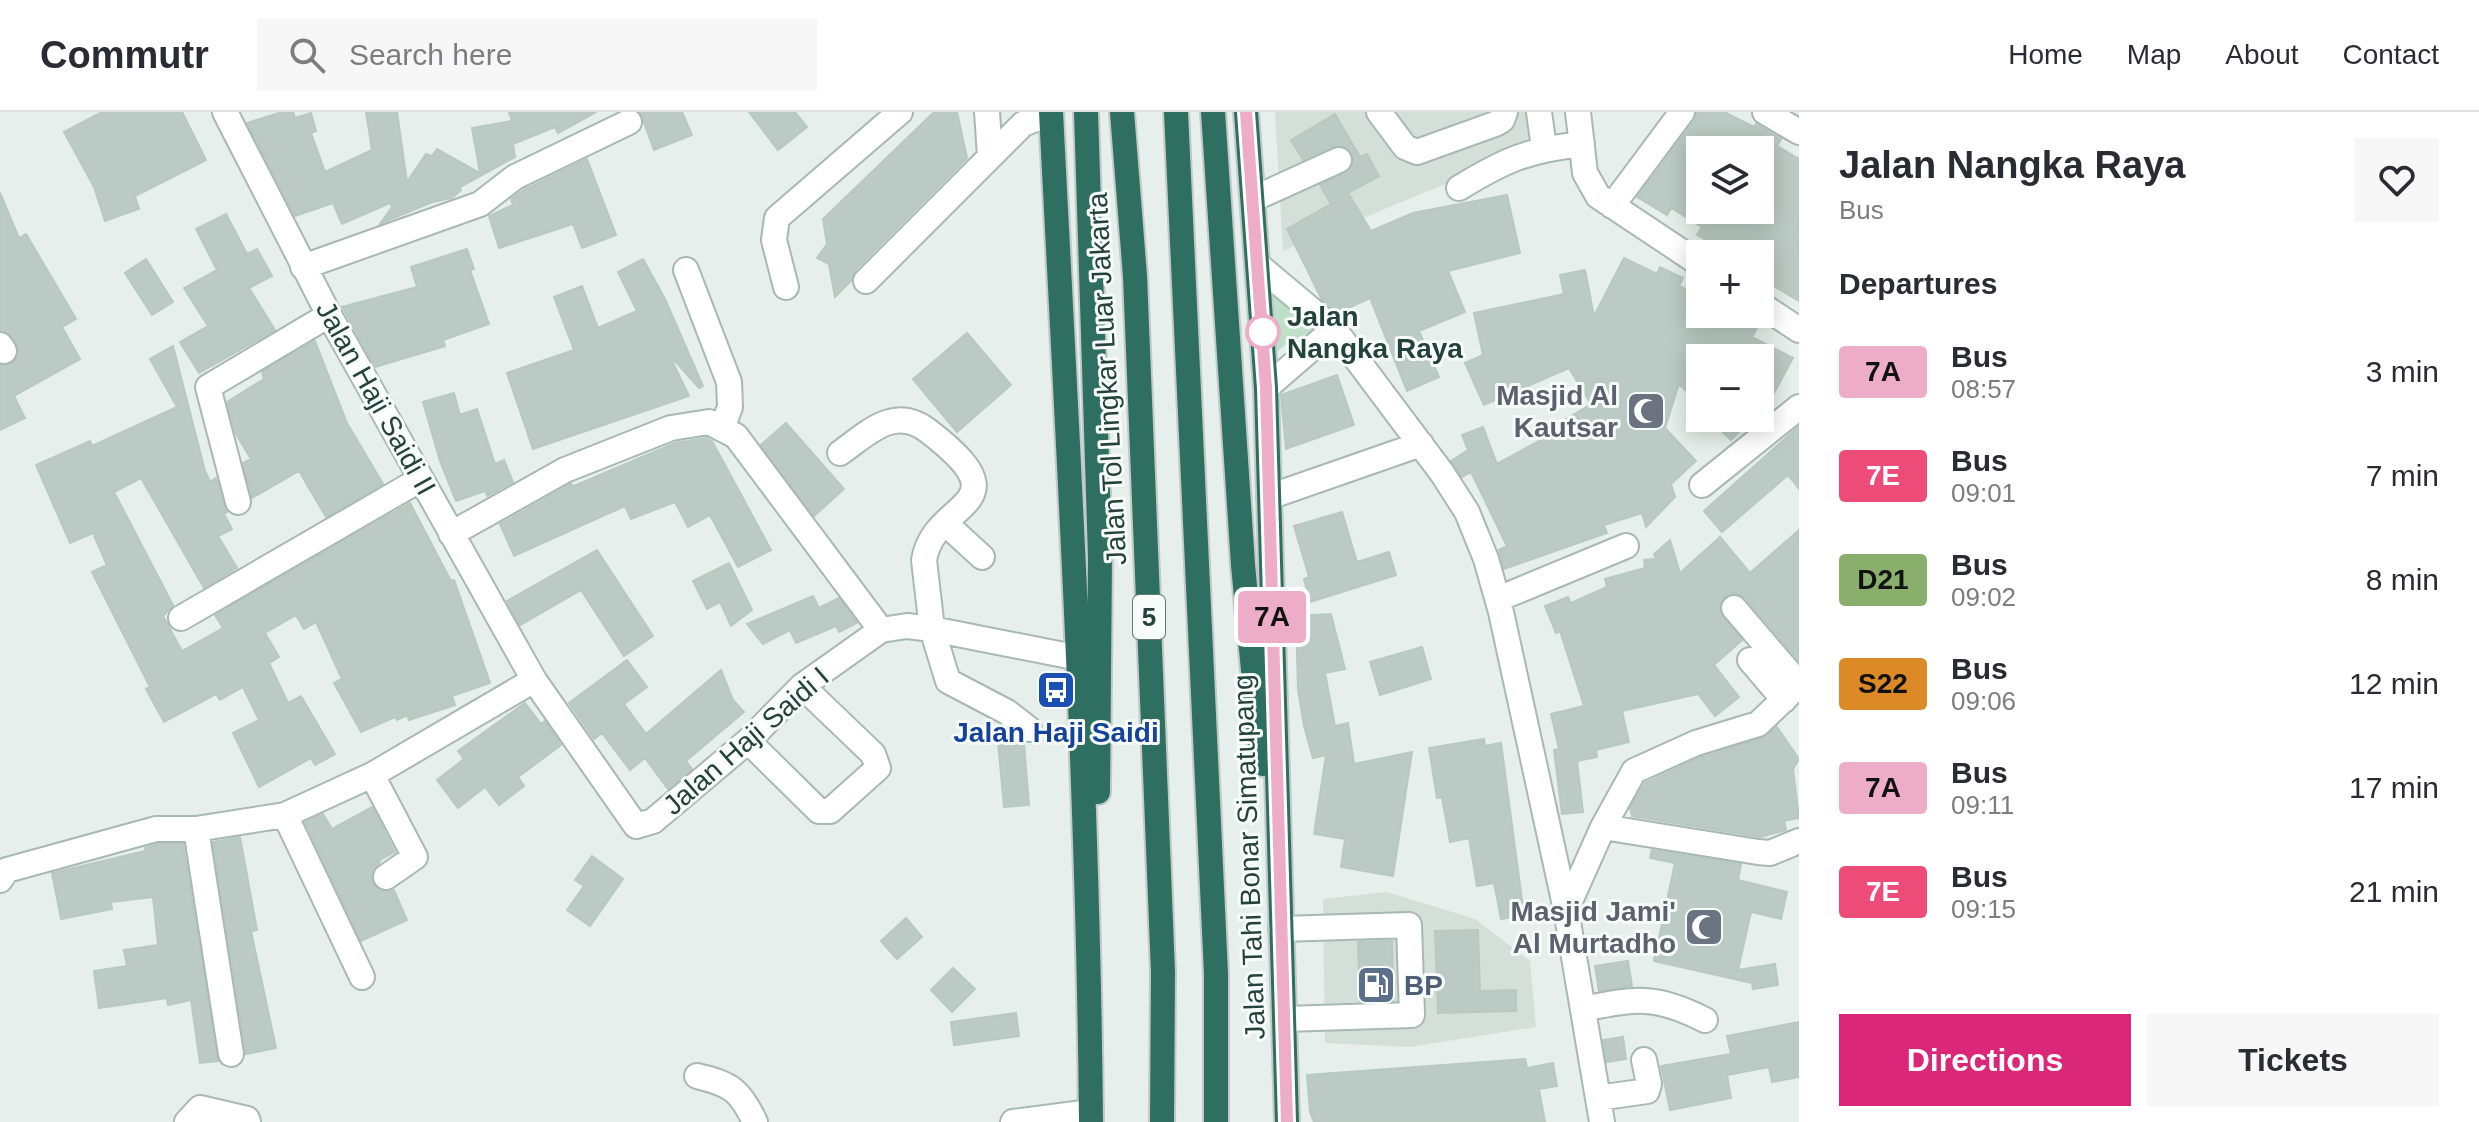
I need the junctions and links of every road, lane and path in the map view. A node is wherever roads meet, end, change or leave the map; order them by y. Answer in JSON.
{"nodes":[{"id":1,"x":225,"y":112,"type":"edge"},
{"id":2,"x":900,"y":112,"type":"edge"},
{"id":3,"x":987,"y":112,"type":"edge"},
{"id":4,"x":1051,"y":112,"type":"edge"},
{"id":5,"x":1086,"y":112,"type":"edge"},
{"id":6,"x":1122,"y":112,"type":"edge"},
{"id":7,"x":1176,"y":112,"type":"edge"},
{"id":8,"x":1213,"y":112,"type":"edge"},
{"id":9,"x":1379,"y":112,"type":"edge"},
{"id":10,"x":1505,"y":112,"type":"edge"},
{"id":11,"x":1539,"y":112,"type":"edge"},
{"id":12,"x":1578,"y":112,"type":"edge"},
{"id":13,"x":1682,"y":112,"type":"edge"},
{"id":14,"x":1765,"y":112,"type":"edge"},
{"id":15,"x":1252,"y":113,"type":"edge"},
{"id":16,"x":629,"y":122,"type":"dead end"},
{"id":17,"x":1799,"y":132,"type":"edge"},
{"id":18,"x":1582,"y":144,"type":"junction"},
{"id":19,"x":1544,"y":148,"type":"junction"},
{"id":20,"x":990,"y":156,"type":"junction"},
{"id":21,"x":1339,"y":160,"type":"dead end"},
{"id":22,"x":1459,"y":188,"type":"dead end"},
{"id":23,"x":1253,"y":199,"type":"junction"},
{"id":24,"x":1612,"y":206,"type":"junction"},
{"id":25,"x":1686,"y":255,"type":"edge"},
{"id":26,"x":1259,"y":266,"type":"junction"},
{"id":27,"x":303,"y":267,"type":"junction"},
{"id":28,"x":686,"y":270,"type":"dead end"},
{"id":29,"x":866,"y":281,"type":"dead end"},
{"id":30,"x":786,"y":287,"type":"dead end"},
{"id":31,"x":1774,"y":313,"type":"edge"},
{"id":32,"x":329,"y":315,"type":"junction"},
{"id":33,"x":1334,"y":329,"type":"junction"},
{"id":34,"x":1799,"y":330,"type":"edge"},
{"id":35,"x":1266,"y":388,"type":"junction"},
{"id":36,"x":1799,"y":407,"type":"edge"},
{"id":37,"x":723,"y":426,"type":"junction"},
{"id":38,"x":1421,"y":444,"type":"junction"},
{"id":39,"x":840,"y":453,"type":"dead end"},
{"id":40,"x":421,"y":479,"type":"junction"},
{"id":41,"x":1702,"y":485,"type":"dead end"},
{"id":42,"x":1269,"y":497,"type":"junction"},
{"id":43,"x":238,"y":502,"type":"dead end"},
{"id":44,"x":946,"y":524,"type":"junction"},
{"id":45,"x":451,"y":534,"type":"junction"},
{"id":46,"x":1626,"y":546,"type":"dead end"},
{"id":47,"x":982,"y":557,"type":"dead end"},
{"id":48,"x":1498,"y":599,"type":"junction"},
{"id":49,"x":1734,"y":608,"type":"dead end"},
{"id":50,"x":181,"y":618,"type":"dead end"},
{"id":51,"x":932,"y":629,"type":"junction"},
{"id":52,"x":881,"y":630,"type":"junction"},
{"id":53,"x":1079,"y":658,"type":"junction"},
{"id":54,"x":1750,"y":660,"type":"dead end"},
{"id":55,"x":534,"y":680,"type":"junction"},
{"id":56,"x":802,"y":686,"type":"junction"},
{"id":57,"x":1794,"y":690,"type":"edge"},
{"id":58,"x":1029,"y":729,"type":"dead end"},
{"id":59,"x":748,"y":741,"type":"junction"},
{"id":60,"x":372,"y":775,"type":"junction"},
{"id":61,"x":285,"y":815,"type":"junction"},
{"id":62,"x":1603,"y":827,"type":"junction"},
{"id":63,"x":196,"y":829,"type":"junction"},
{"id":64,"x":1799,"y":841,"type":"edge"},
{"id":65,"x":386,"y":877,"type":"dead end"},
{"id":66,"x":0,"y":880,"type":"edge"},
{"id":67,"x":1566,"y":910,"type":"junction"},
{"id":68,"x":1280,"y":917,"type":"junction"},
{"id":69,"x":1089,"y":922,"type":"junction"},
{"id":70,"x":362,"y":977,"type":"dead end"},
{"id":71,"x":1583,"y":1009,"type":"junction"},
{"id":72,"x":1284,"y":1019,"type":"junction"},
{"id":73,"x":1705,"y":1020,"type":"dead end"},
{"id":74,"x":231,"y":1054,"type":"dead end"},
{"id":75,"x":1644,"y":1060,"type":"dead end"},
{"id":76,"x":697,"y":1076,"type":"dead end"},
{"id":77,"x":1600,"y":1110,"type":"edge"},
{"id":78,"x":1091,"y":1117,"type":"edge"},
{"id":79,"x":187,"y":1122,"type":"edge"},
{"id":80,"x":248,"y":1122,"type":"edge"},
{"id":81,"x":755,"y":1122,"type":"edge"},
{"id":82,"x":1013,"y":1122,"type":"edge"},
{"id":83,"x":1162,"y":1122,"type":"edge"},
{"id":84,"x":1216,"y":1122,"type":"edge"},
{"id":85,"x":1287,"y":1122,"type":"edge"}],
"edges":[{"from":1,"to":27,"type":"street","name":"Jalan Haji Saidi II"},
{"from":2,"to":30,"type":"street"},
{"from":3,"to":20,"type":"street"},
{"from":4,"to":20,"type":"street"},
{"from":4,"to":53,"type":"highway"},
{"from":5,"to":69,"type":"highway"},
{"from":6,"to":83,"type":"highway","name":"Jalan Tol Lingkar Luar Jakarta","number":"5"},
{"from":7,"to":84,"type":"highway","number":"5"},
{"from":8,"to":68,"type":"highway"},
{"from":9,"to":10,"type":"street"},
{"from":11,"to":19,"type":"street"},
{"from":12,"to":18,"type":"street"},
{"from":13,"to":24,"type":"street"},
{"from":14,"to":17,"type":"street"},
{"from":15,"to":23,"type":"highway","name":"Jalan Tahi Bonar Simatupang"},
{"from":16,"to":27,"type":"street"},
{"from":18,"to":19,"type":"street"},
{"from":18,"to":24,"type":"street"},
{"from":19,"to":22,"type":"street"},
{"from":20,"to":29,"type":"street"},
{"from":21,"to":23,"type":"street"},
{"from":23,"to":26,"type":"highway","name":"Jalan Tahi Bonar Simatupang"},
{"from":24,"to":25,"type":"street"},
{"from":26,"to":33,"type":"street"},
{"from":26,"to":35,"type":"highway","name":"Jalan Tahi Bonar Simatupang"},
{"from":27,"to":32,"type":"street","name":"Jalan Haji Saidi II"},
{"from":28,"to":37,"type":"street"},
{"from":31,"to":34,"type":"street"},
{"from":32,"to":40,"type":"street","name":"Jalan Haji Saidi II"},
{"from":32,"to":43,"type":"street"},
{"from":33,"to":35,"type":"street"},
{"from":33,"to":38,"type":"street"},
{"from":35,"to":42,"type":"highway","name":"Jalan Tahi Bonar Simatupang"},
{"from":36,"to":41,"type":"street"},
{"from":37,"to":45,"type":"street"},
{"from":37,"to":52,"type":"street"},
{"from":38,"to":42,"type":"street"},
{"from":38,"to":48,"type":"street"},
{"from":39,"to":44,"type":"street"},
{"from":40,"to":45,"type":"street","name":"Jalan Haji Saidi II"},
{"from":40,"to":50,"type":"street"},
{"from":42,"to":68,"type":"highway","name":"Jalan Tahi Bonar Simatupang"},
{"from":44,"to":47,"type":"street"},
{"from":44,"to":51,"type":"street"},
{"from":45,"to":55,"type":"street","name":"Jalan Haji Saidi II"},
{"from":46,"to":48,"type":"street"},
{"from":48,"to":67,"type":"street"},
{"from":49,"to":57,"type":"street"},
{"from":51,"to":52,"type":"street"},
{"from":51,"to":53,"type":"street"},
{"from":51,"to":58,"type":"street"},
{"from":52,"to":56,"type":"street","name":"Jalan Haji Saidi I"},
{"from":53,"to":69,"type":"highway"},
{"from":54,"to":57,"type":"street"},
{"from":55,"to":59,"type":"street","name":"Jalan Haji Saidi I"},
{"from":55,"to":60,"type":"street"},
{"from":56,"to":59,"type":"street","name":"Jalan Haji Saidi I"},
{"from":56,"to":59,"type":"street"},
{"from":57,"to":62,"type":"street"},
{"from":60,"to":61,"type":"street"},
{"from":60,"to":65,"type":"street"},
{"from":61,"to":63,"type":"street"},
{"from":61,"to":70,"type":"street"},
{"from":62,"to":64,"type":"street"},
{"from":62,"to":67,"type":"street"},
{"from":63,"to":66,"type":"street"},
{"from":63,"to":74,"type":"street"},
{"from":67,"to":71,"type":"street"},
{"from":68,"to":72,"type":"highway","name":"Jalan Tahi Bonar Simatupang"},
{"from":68,"to":72,"type":"street"},
{"from":69,"to":78,"type":"highway"},
{"from":71,"to":73,"type":"street"},
{"from":71,"to":77,"type":"street"},
{"from":72,"to":85,"type":"highway","name":"Jalan Tahi Bonar Simatupang"},
{"from":75,"to":77,"type":"street"},
{"from":76,"to":81,"type":"street"},
{"from":78,"to":82,"type":"street"},
{"from":79,"to":80,"type":"street"}]}
